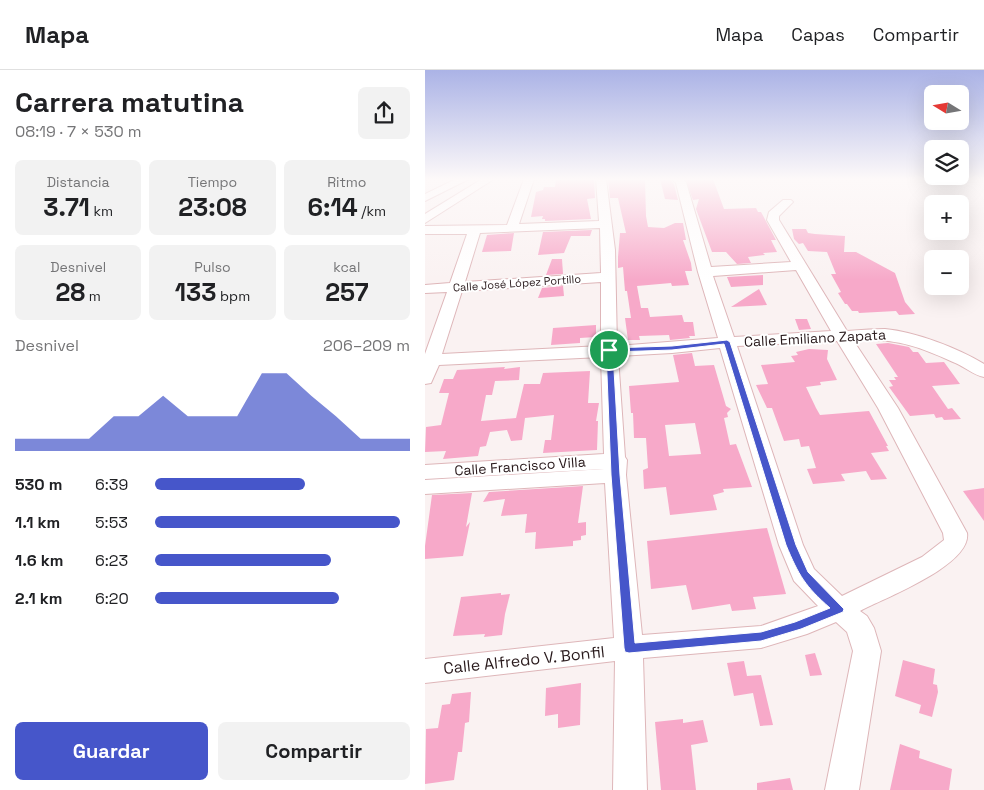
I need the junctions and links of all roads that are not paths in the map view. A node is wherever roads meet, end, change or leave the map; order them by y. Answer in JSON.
{"nodes":[{"id":1,"x":517,"y":213,"type":"edge"},
{"id":2,"x":604,"y":213,"type":"edge"},
{"id":3,"x":689,"y":213,"type":"edge"},
{"id":4,"x":776,"y":213,"type":"edge"},
{"id":5,"x":605,"y":224,"type":"junction"},
{"id":6,"x":512,"y":228,"type":"junction"},
{"id":7,"x":425,"y":230,"type":"edge"},
{"id":8,"x":475,"y":230,"type":"junction"},
{"id":9,"x":801,"y":266,"type":"junction"},
{"id":10,"x":705,"y":272,"type":"junction"},
{"id":11,"x":609,"y":276,"type":"junction"},
{"id":12,"x":457,"y":288,"type":"junction"},
{"id":13,"x":425,"y":289,"type":"edge"},
{"id":14,"x":841,"y":335,"type":"junction"},
{"id":15,"x":727,"y":342,"type":"junction"},
{"id":16,"x":609,"y":350,"type":"junction"},
{"id":17,"x":428,"y":360,"type":"edge"},
{"id":18,"x":984,"y":372,"type":"edge"},
{"id":19,"x":425,"y":378,"type":"edge"},
{"id":20,"x":616,"y":468,"type":"junction"},
{"id":21,"x":425,"y":472,"type":"edge"},
{"id":22,"x":425,"y":487,"type":"edge"},
{"id":23,"x":839,"y":609,"type":"junction"},
{"id":24,"x":629,"y":648,"type":"junction"},
{"id":25,"x":425,"y":671,"type":"edge"},
{"id":26,"x":630,"y":790,"type":"edge"},
{"id":27,"x":842,"y":790,"type":"edge"}],
"edges":[{"from":1,"to":6,"type":"street"},
{"from":2,"to":5,"type":"street"},
{"from":3,"to":10,"type":"street"},
{"from":4,"to":9,"type":"street"},
{"from":5,"to":6,"type":"street"},
{"from":5,"to":11,"type":"street"},
{"from":6,"to":8,"type":"street"},
{"from":7,"to":8,"type":"street"},
{"from":8,"to":12,"type":"street"},
{"from":9,"to":10,"type":"street"},
{"from":9,"to":14,"type":"street"},
{"from":10,"to":15,"type":"street"},
{"from":11,"to":12,"type":"street","name":"Calle José López Portillo"},
{"from":11,"to":16,"type":"street"},
{"from":12,"to":13,"type":"street","name":"Calle José López Portillo"},
{"from":12,"to":17,"type":"street"},
{"from":14,"to":15,"type":"street","name":"Calle Emiliano Zapata"},
{"from":14,"to":18,"type":"street","name":"Calle Emiliano Zapata"},
{"from":14,"to":23,"type":"street","name":"Calle Alfredo V. Bonfil"},
{"from":15,"to":16,"type":"street","name":"Calle Emiliano Zapata"},
{"from":15,"to":23,"type":"street"},
{"from":16,"to":17,"type":"street","name":"Calle Emiliano Zapata"},
{"from":16,"to":20,"type":"street"},
{"from":17,"to":19,"type":"street"},
{"from":20,"to":21,"type":"street","name":"Calle Francisco Villa"},
{"from":20,"to":22,"type":"street","name":"Calle Francisco Villa"},
{"from":20,"to":24,"type":"street"},
{"from":23,"to":24,"type":"street","name":"Calle Alfredo V. Bonfil"},
{"from":23,"to":27,"type":"street"},
{"from":24,"to":25,"type":"street","name":"Calle Alfredo V. Bonfil"},
{"from":24,"to":26,"type":"street"}]}
